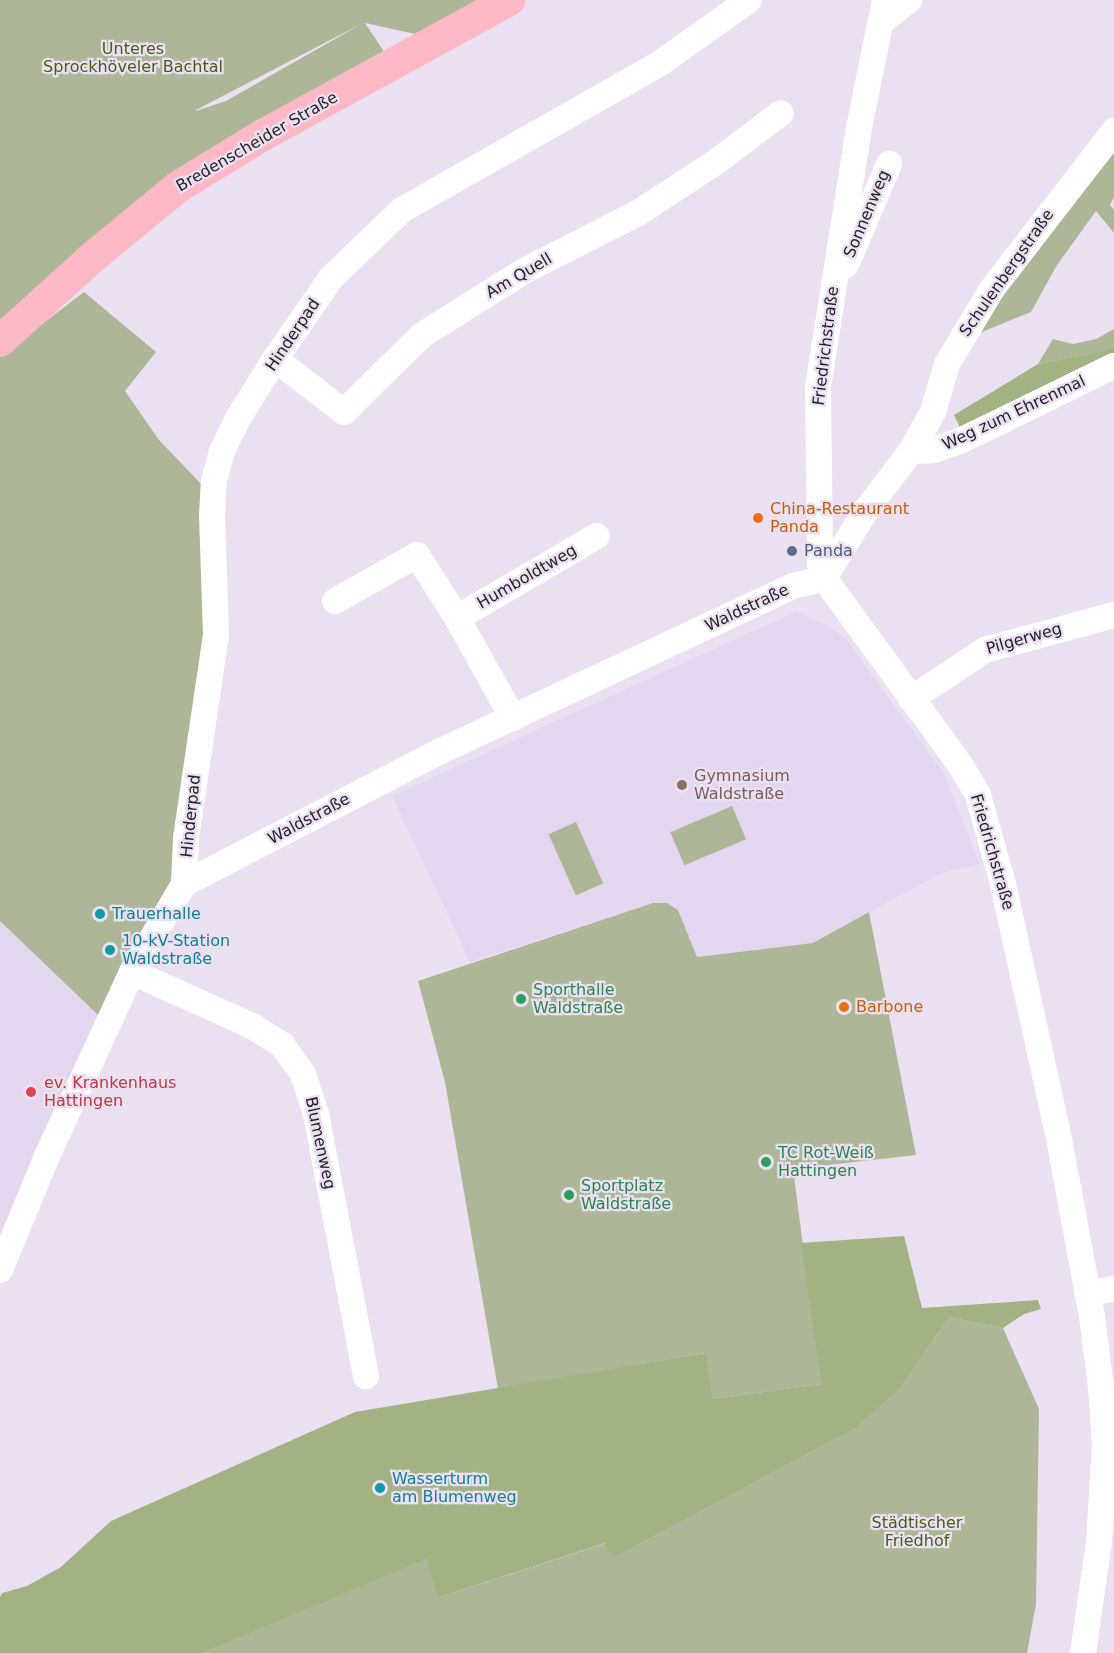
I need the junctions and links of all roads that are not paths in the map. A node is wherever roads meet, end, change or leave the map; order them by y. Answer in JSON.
{"nodes":[{"id":1,"x":510,"y":0,"type":"edge"},
{"id":2,"x":749,"y":0,"type":"edge"},
{"id":3,"x":909,"y":0,"type":"edge"},
{"id":4,"x":883,"y":11,"type":"edge"},
{"id":5,"x":781,"y":113,"type":"dead end"},
{"id":6,"x":1114,"y":132,"type":"edge"},
{"id":7,"x":889,"y":164,"type":"dead end"},
{"id":8,"x":831,"y":298,"type":"junction"},
{"id":9,"x":0,"y":341,"type":"edge"},
{"id":10,"x":275,"y":359,"type":"junction"},
{"id":11,"x":1114,"y":366,"type":"edge"},
{"id":12,"x":911,"y":451,"type":"junction"},
{"id":13,"x":597,"y":536,"type":"dead end"},
{"id":14,"x":824,"y":578,"type":"junction"},
{"id":15,"x":335,"y":601,"type":"dead end"},
{"id":16,"x":1114,"y":615,"type":"edge"},
{"id":17,"x":457,"y":618,"type":"junction"},
{"id":18,"x":911,"y":699,"type":"junction"},
{"id":19,"x":513,"y":718,"type":"junction"},
{"id":20,"x":184,"y":884,"type":"junction"},
{"id":21,"x":132,"y":972,"type":"junction"},
{"id":22,"x":0,"y":1270,"type":"edge"},
{"id":23,"x":1114,"y":1289,"type":"edge"},
{"id":24,"x":1088,"y":1293,"type":"junction"},
{"id":25,"x":366,"y":1376,"type":"dead end"},
{"id":26,"x":1083,"y":1653,"type":"edge"}],
"edges":[{"from":1,"to":9,"type":"main road","name":"Bredenscheider Straße"},
{"from":2,"to":10,"type":"street","name":"Hinderpad"},
{"from":3,"to":4,"type":"street","name":"Friedrichstraße"},
{"from":4,"to":8,"type":"street","name":"Friedrichstraße"},
{"from":5,"to":10,"type":"street","name":"Am Quell"},
{"from":6,"to":12,"type":"street","name":"Schulenbergstraße"},
{"from":7,"to":8,"type":"street","name":"Sonnenweg"},
{"from":8,"to":14,"type":"street","name":"Friedrichstraße"},
{"from":10,"to":20,"type":"street","name":"Hinderpad"},
{"from":11,"to":12,"type":"street","name":"Weg zum Ehrenmal"},
{"from":12,"to":14,"type":"street","name":"Schulenbergstraße"},
{"from":13,"to":17,"type":"street","name":"Humboldtweg"},
{"from":14,"to":18,"type":"street","name":"Friedrichstraße"},
{"from":14,"to":19,"type":"street","name":"Waldstraße"},
{"from":15,"to":17,"type":"street"},
{"from":16,"to":18,"type":"street","name":"Pilgerweg"},
{"from":17,"to":19,"type":"street"},
{"from":18,"to":24,"type":"street","name":"Friedrichstraße"},
{"from":19,"to":20,"type":"street","name":"Waldstraße"},
{"from":20,"to":21,"type":"street"},
{"from":21,"to":22,"type":"street"},
{"from":21,"to":25,"type":"street","name":"Blumenweg"},
{"from":23,"to":24,"type":"street"},
{"from":24,"to":26,"type":"street","name":"Friedrichstraße"}]}
